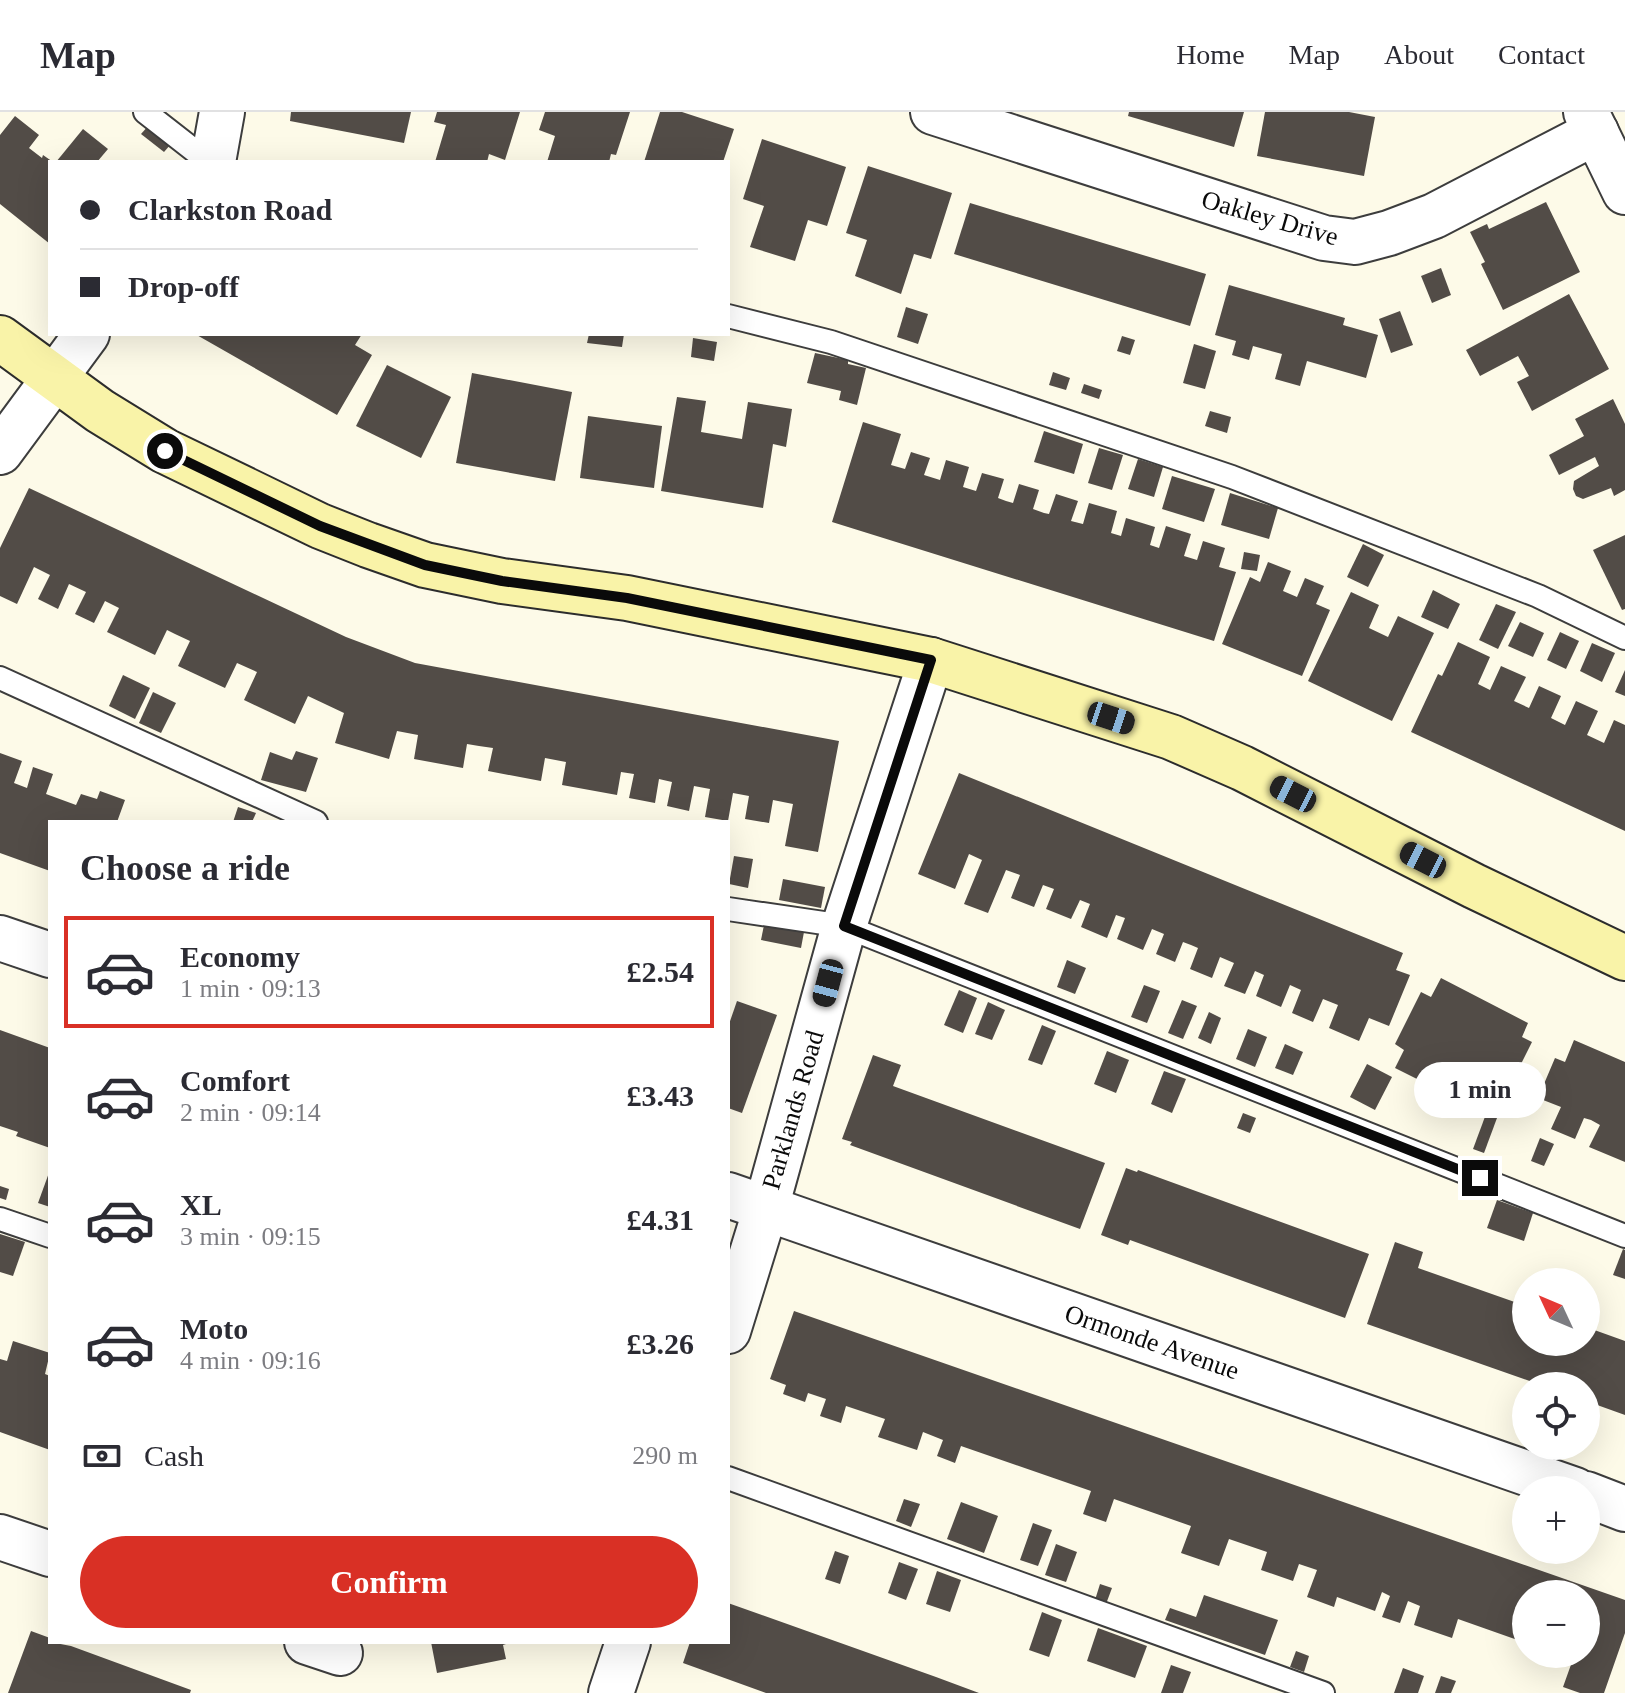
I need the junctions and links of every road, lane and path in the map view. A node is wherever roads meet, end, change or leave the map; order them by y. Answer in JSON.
{"nodes":[{"id":1,"x":145,"y":112,"type":"edge"},
{"id":2,"x":222,"y":112,"type":"edge"},
{"id":3,"x":933,"y":112,"type":"edge"},
{"id":4,"x":1591,"y":122,"type":"edge"},
{"id":5,"x":1007,"y":124,"type":"edge"},
{"id":6,"x":208,"y":160,"type":"edge"},
{"id":7,"x":211,"y":160,"type":"edge"},
{"id":8,"x":1625,"y":192,"type":"edge"},
{"id":9,"x":730,"y":317,"type":"edge"},
{"id":10,"x":86,"y":336,"type":"edge"},
{"id":11,"x":0,"y":338,"type":"edge"},
{"id":12,"x":55,"y":378,"type":"junction"},
{"id":13,"x":0,"y":452,"type":"edge"},
{"id":14,"x":1625,"y":638,"type":"edge"},
{"id":15,"x":931,"y":660,"type":"junction"},
{"id":16,"x":0,"y":678,"type":"edge"},
{"id":17,"x":312,"y":820,"type":"edge"},
{"id":18,"x":730,"y":909,"type":"edge"},
{"id":19,"x":844,"y":926,"type":"junction"},
{"id":20,"x":0,"y":938,"type":"edge"},
{"id":21,"x":48,"y":954,"type":"edge"},
{"id":22,"x":1625,"y":958,"type":"edge"},
{"id":23,"x":747,"y":1201,"type":"edge"},
{"id":24,"x":0,"y":1219,"type":"edge"},
{"id":25,"x":48,"y":1235,"type":"edge"},
{"id":26,"x":1625,"y":1236,"type":"edge"},
{"id":27,"x":730,"y":1317,"type":"edge"},
{"id":28,"x":1535,"y":1476,"type":"edge"},
{"id":29,"x":730,"y":1479,"type":"edge"},
{"id":30,"x":1600,"y":1499,"type":"edge"},
{"id":31,"x":1625,"y":1509,"type":"edge"},
{"id":32,"x":2,"y":1546,"type":"edge"},
{"id":33,"x":48,"y":1554,"type":"edge"},
{"id":34,"x":627,"y":1644,"type":"edge"},
{"id":35,"x":611,"y":1693,"type":"edge"},
{"id":36,"x":1323,"y":1693,"type":"edge"}],
"edges":[{"from":1,"to":6,"type":"lane"},
{"from":2,"to":7,"type":"street"},
{"from":3,"to":5,"type":"street","name":"Oakley Drive"},
{"from":4,"to":5,"type":"street","name":"Oakley Drive"},
{"from":4,"to":8,"type":"street"},
{"from":9,"to":14,"type":"lane"},
{"from":10,"to":12,"type":"street"},
{"from":11,"to":12,"type":"main road"},
{"from":12,"to":13,"type":"street"},
{"from":12,"to":15,"type":"main road"},
{"from":15,"to":19,"type":"street","name":"Parklands Road"},
{"from":15,"to":22,"type":"main road"},
{"from":16,"to":17,"type":"lane"},
{"from":18,"to":19,"type":"lane"},
{"from":19,"to":23,"type":"street","name":"Parklands Road"},
{"from":19,"to":26,"type":"lane"},
{"from":20,"to":21,"type":"street"},
{"from":23,"to":27,"type":"street","name":"Parklands Road"},
{"from":23,"to":28,"type":"street","name":"Ormonde Avenue"},
{"from":24,"to":25,"type":"lane"},
{"from":29,"to":36,"type":"lane"},
{"from":30,"to":31,"type":"street"},
{"from":32,"to":33,"type":"street"},
{"from":34,"to":35,"type":"street"}]}
